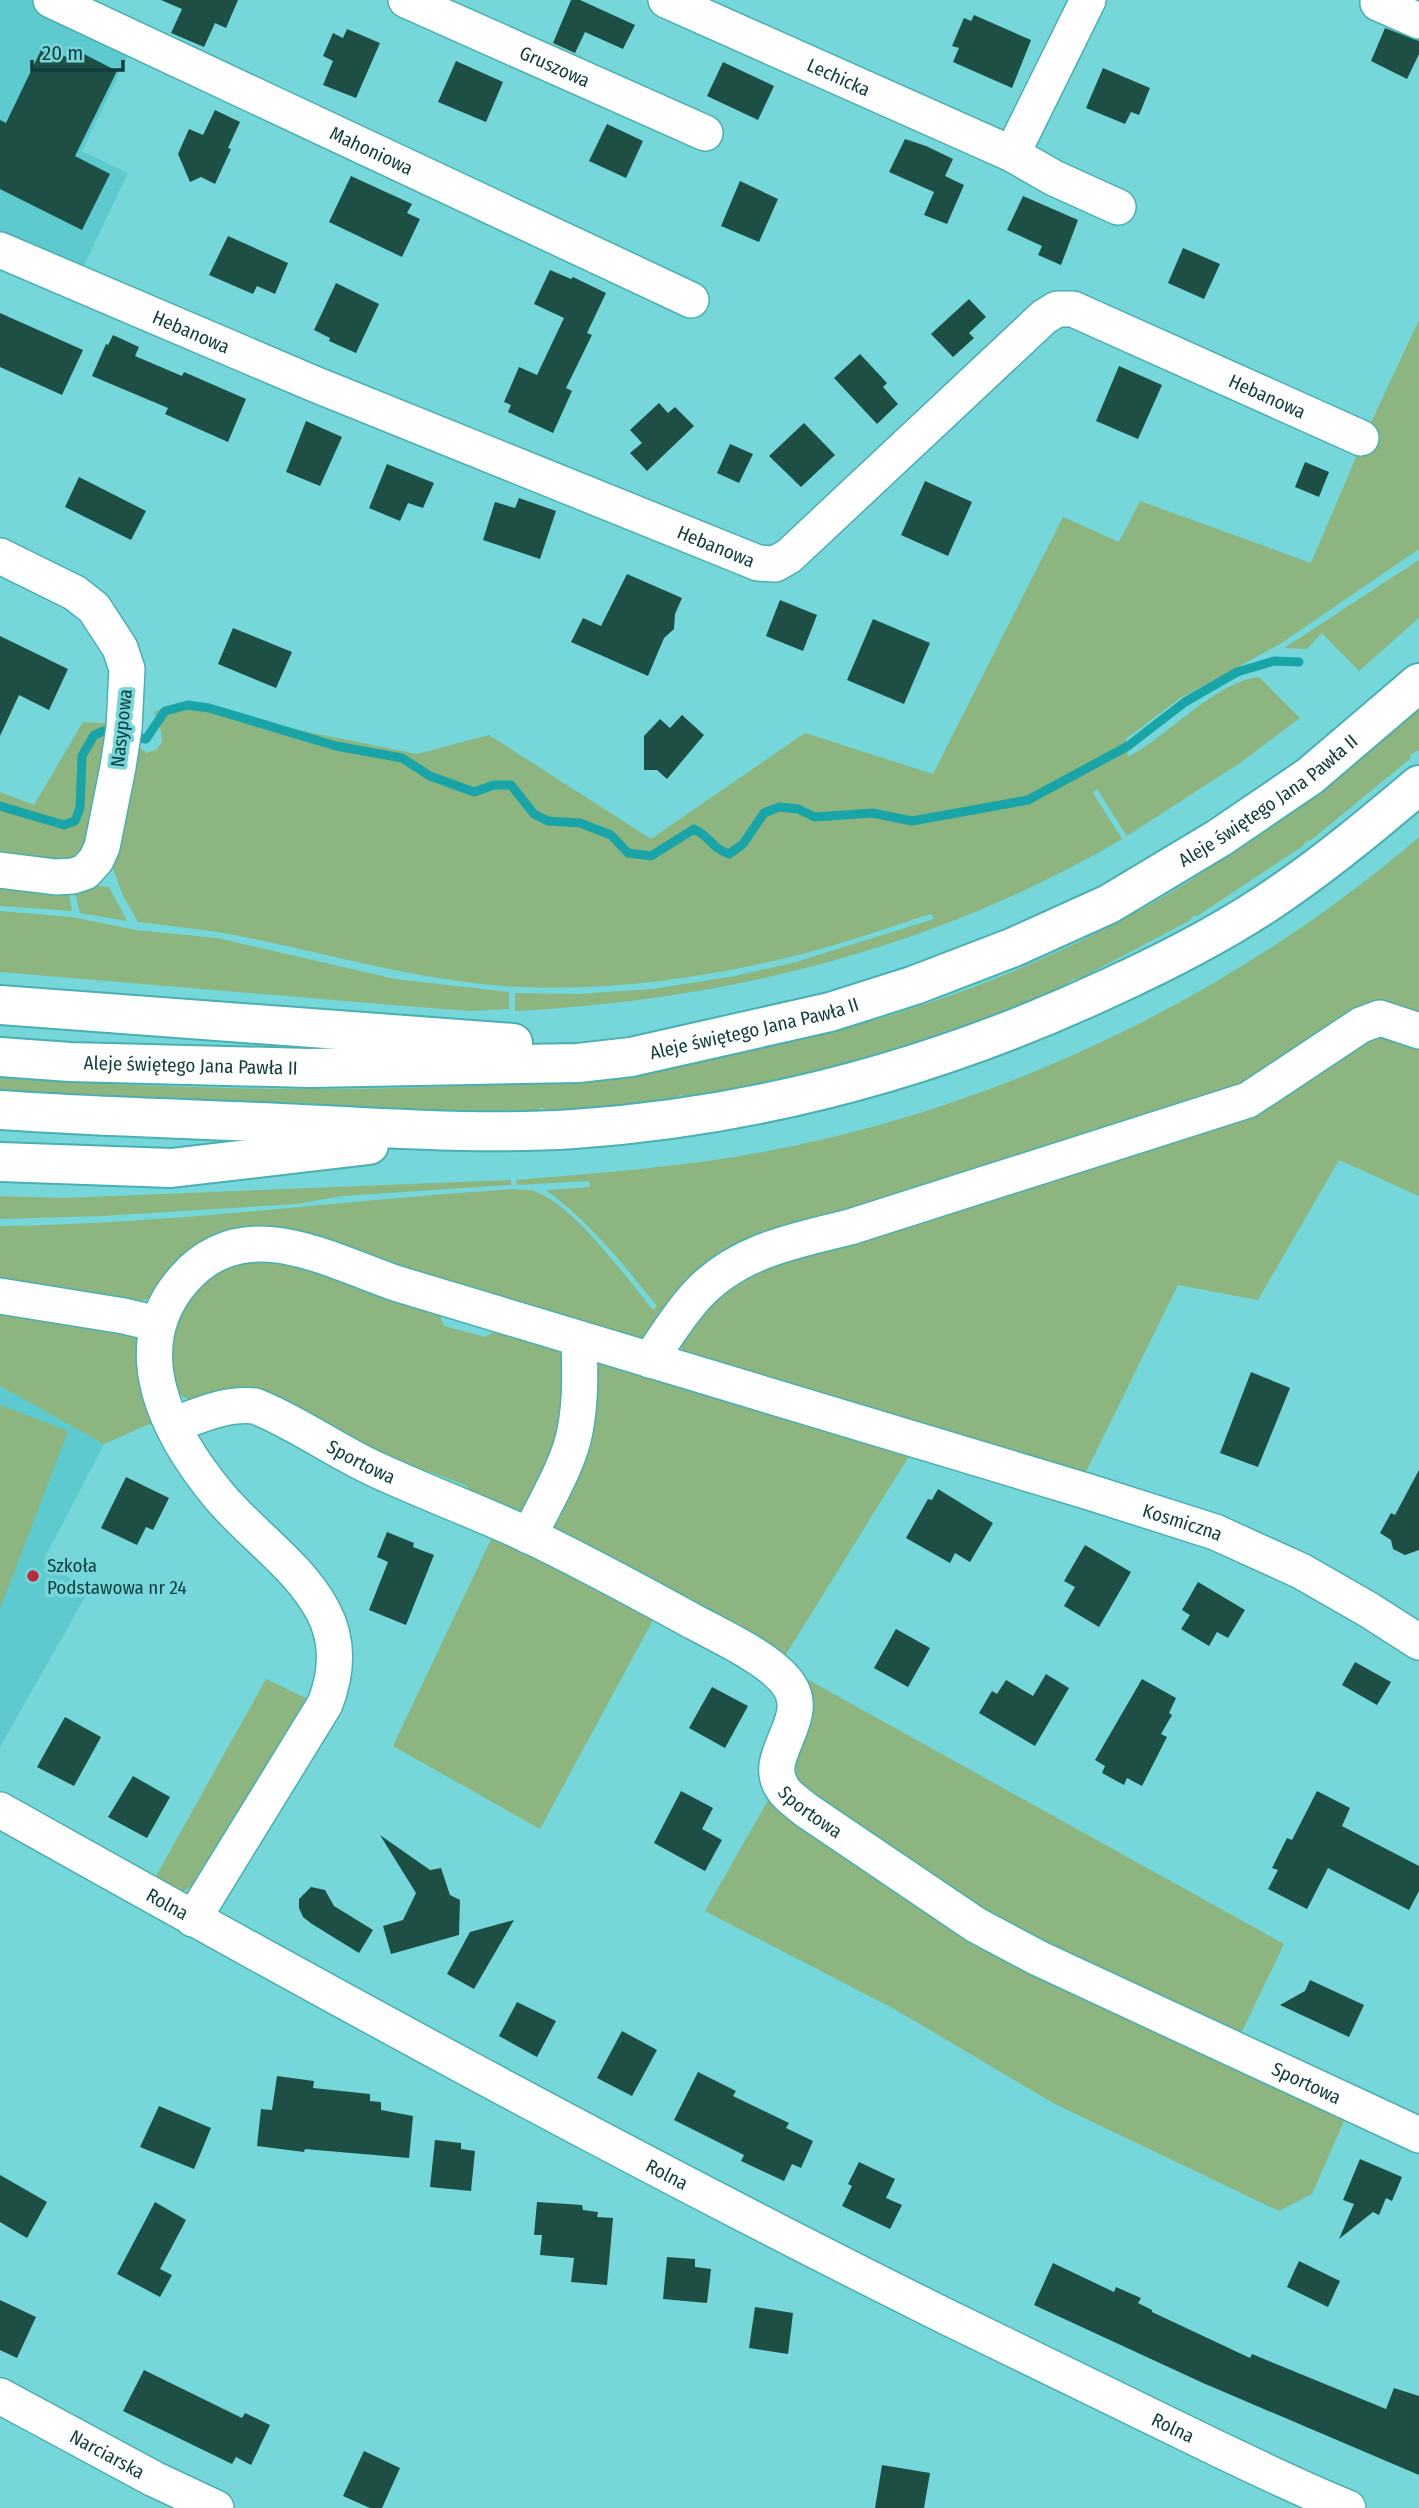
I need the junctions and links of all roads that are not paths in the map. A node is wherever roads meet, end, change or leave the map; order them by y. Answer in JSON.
{"nodes":[{"id":1,"x":51,"y":0,"type":"edge"},
{"id":2,"x":406,"y":0,"type":"edge"},
{"id":3,"x":1088,"y":0,"type":"edge"},
{"id":4,"x":1378,"y":3,"type":"dead end"},
{"id":5,"x":684,"y":4,"type":"edge"},
{"id":6,"x":1419,"y":21,"type":"edge"},
{"id":7,"x":705,"y":133,"type":"dead end"},
{"id":8,"x":1012,"y":154,"type":"junction"},
{"id":9,"x":1118,"y":207,"type":"dead end"},
{"id":10,"x":0,"y":250,"type":"edge"},
{"id":11,"x":691,"y":300,"type":"dead end"},
{"id":12,"x":1361,"y":438,"type":"dead end"},
{"id":13,"x":0,"y":556,"type":"edge"},
{"id":14,"x":1419,"y":683,"type":"edge"},
{"id":15,"x":1419,"y":785,"type":"edge"},
{"id":16,"x":0,"y":870,"type":"edge"},
{"id":17,"x":0,"y":1005,"type":"edge"},
{"id":18,"x":1419,"y":1031,"type":"edge"},
{"id":19,"x":0,"y":1057,"type":"edge"},
{"id":20,"x":578,"y":1063,"type":"junction"},
{"id":21,"x":0,"y":1110,"type":"edge"},
{"id":22,"x":486,"y":1132,"type":"junction"},
{"id":23,"x":0,"y":1162,"type":"edge"},
{"id":24,"x":0,"y":1296,"type":"edge"},
{"id":25,"x":157,"y":1324,"type":"junction"},
{"id":26,"x":579,"y":1339,"type":"junction"},
{"id":27,"x":650,"y":1360,"type":"junction"},
{"id":28,"x":173,"y":1425,"type":"junction"},
{"id":29,"x":529,"y":1535,"type":"junction"},
{"id":30,"x":1419,"y":1642,"type":"edge"},
{"id":31,"x":0,"y":1810,"type":"edge"},
{"id":32,"x":193,"y":1919,"type":"junction"},
{"id":33,"x":1419,"y":2136,"type":"edge"},
{"id":34,"x":0,"y":2396,"type":"edge"},
{"id":35,"x":216,"y":2508,"type":"edge"},
{"id":36,"x":1348,"y":2508,"type":"edge"}],
"edges":[{"from":1,"to":11,"type":"street","name":"Mahoniowa"},
{"from":2,"to":7,"type":"street","name":"Gruszowa"},
{"from":3,"to":8,"type":"street"},
{"from":4,"to":6,"type":"street"},
{"from":5,"to":8,"type":"street","name":"Lechicka"},
{"from":8,"to":9,"type":"street","name":"Lechicka"},
{"from":10,"to":12,"type":"street","name":"Hebanowa"},
{"from":13,"to":16,"type":"street","name":"Nasypowa"},
{"from":14,"to":20,"type":"highway","name":"Aleje świętego Jana Pawła II"},
{"from":15,"to":22,"type":"highway"},
{"from":17,"to":20,"type":"highway"},
{"from":18,"to":27,"type":"street"},
{"from":19,"to":20,"type":"highway","name":"Aleje świętego Jana Pawła II"},
{"from":21,"to":22,"type":"highway"},
{"from":22,"to":23,"type":"highway"},
{"from":24,"to":25,"type":"street"},
{"from":25,"to":26,"type":"street","name":"Kosmiczna"},
{"from":25,"to":28,"type":"street"},
{"from":26,"to":27,"type":"street","name":"Kosmiczna"},
{"from":26,"to":29,"type":"street"},
{"from":27,"to":30,"type":"street","name":"Kosmiczna"},
{"from":28,"to":29,"type":"street","name":"Sportowa"},
{"from":28,"to":32,"type":"street"},
{"from":29,"to":33,"type":"street","name":"Sportowa"},
{"from":31,"to":32,"type":"street","name":"Rolna"},
{"from":32,"to":36,"type":"street","name":"Rolna"},
{"from":34,"to":35,"type":"street","name":"Narciarska"}]}
